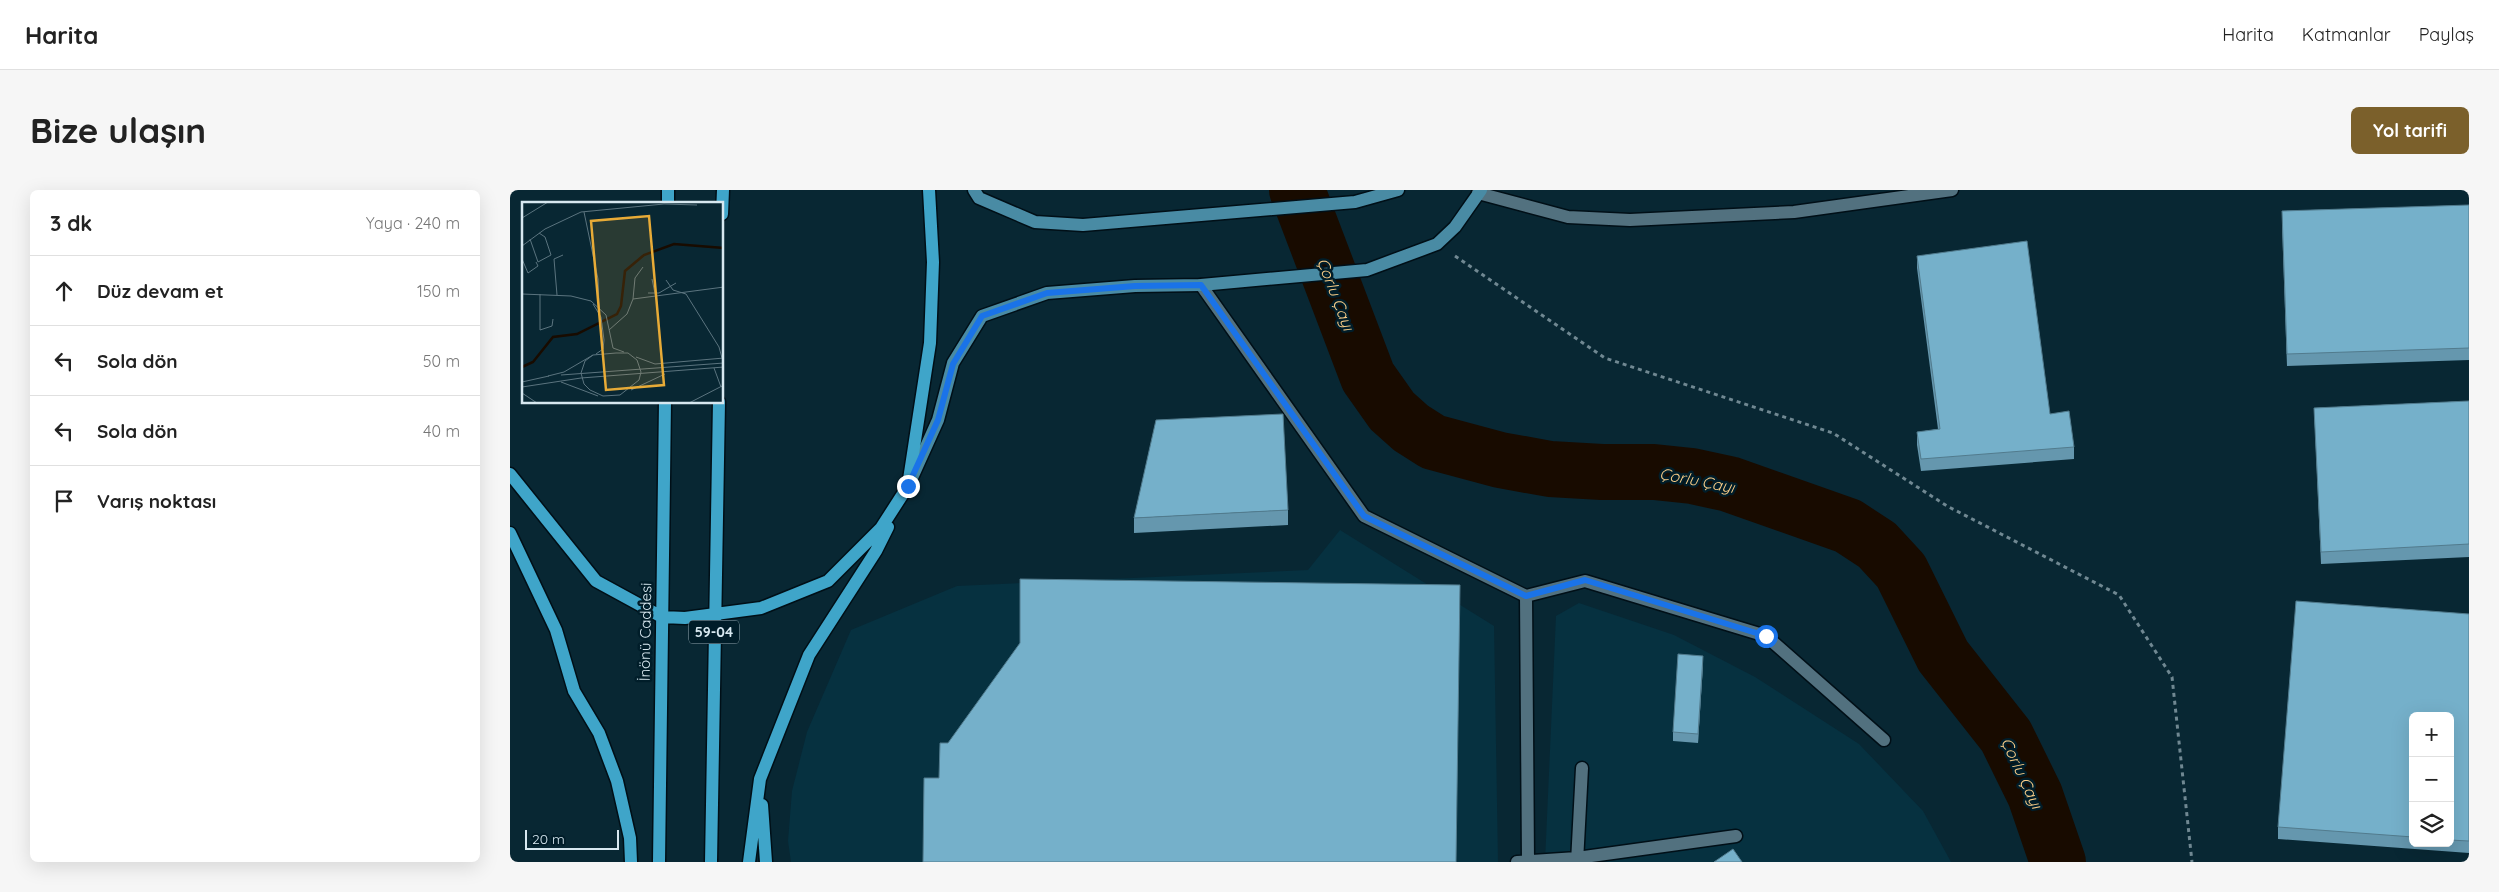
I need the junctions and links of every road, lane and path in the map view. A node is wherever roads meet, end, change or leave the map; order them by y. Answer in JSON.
{"nodes":[{"id":1,"x":929,"y":190,"type":"edge"},
{"id":2,"x":974,"y":190,"type":"edge"},
{"id":3,"x":1398,"y":190,"type":"edge"},
{"id":4,"x":1952,"y":190,"type":"edge"},
{"id":5,"x":1479,"y":192,"type":"edge"},
{"id":6,"x":1438,"y":244,"type":"junction"},
{"id":7,"x":1201,"y":285,"type":"junction"},
{"id":8,"x":665,"y":404,"type":"edge"},
{"id":9,"x":719,"y":404,"type":"edge"},
{"id":10,"x":510,"y":474,"type":"edge"},
{"id":11,"x":908,"y":486,"type":"junction"},
{"id":12,"x":510,"y":533,"type":"edge"},
{"id":13,"x":1526,"y":596,"type":"junction"},
{"id":14,"x":714,"y":614,"type":"junction"},
{"id":15,"x":662,"y":617,"type":"junction"},
{"id":16,"x":1884,"y":740,"type":"dead end"},
{"id":17,"x":1582,"y":768,"type":"dead end"},
{"id":18,"x":760,"y":779,"type":"junction"},
{"id":19,"x":1736,"y":836,"type":"dead end"},
{"id":20,"x":1577,"y":860,"type":"edge"},
{"id":21,"x":631,"y":862,"type":"edge"},
{"id":22,"x":659,"y":862,"type":"edge"},
{"id":23,"x":711,"y":862,"type":"edge"},
{"id":24,"x":749,"y":862,"type":"edge"},
{"id":25,"x":766,"y":862,"type":"edge"},
{"id":26,"x":1524,"y":862,"type":"edge"},
{"id":27,"x":2192,"y":862,"type":"edge"}],
"edges":[{"from":1,"to":11,"type":"main road"},
{"from":2,"to":3,"type":"street"},
{"from":4,"to":5,"type":"street"},
{"from":5,"to":6,"type":"street"},
{"from":6,"to":7,"type":"street"},
{"from":6,"to":27,"type":"path"},
{"from":7,"to":11,"type":"street"},
{"from":7,"to":13,"type":"street"},
{"from":8,"to":15,"type":"main road","name":"İnönü Caddesi"},
{"from":9,"to":14,"type":"main road","number":"59-04"},
{"from":10,"to":15,"type":"main road"},
{"from":11,"to":14,"type":"main road"},
{"from":11,"to":18,"type":"main road"},
{"from":12,"to":21,"type":"main road"},
{"from":13,"to":16,"type":"street"},
{"from":13,"to":26,"type":"street"},
{"from":14,"to":15,"type":"main road"},
{"from":14,"to":23,"type":"main road","number":"59-04"},
{"from":15,"to":22,"type":"main road","name":"İnönü Caddesi"},
{"from":17,"to":20,"type":"street"},
{"from":18,"to":24,"type":"main road"},
{"from":18,"to":25,"type":"main road"},
{"from":19,"to":20,"type":"street"},
{"from":20,"to":26,"type":"street"}]}
